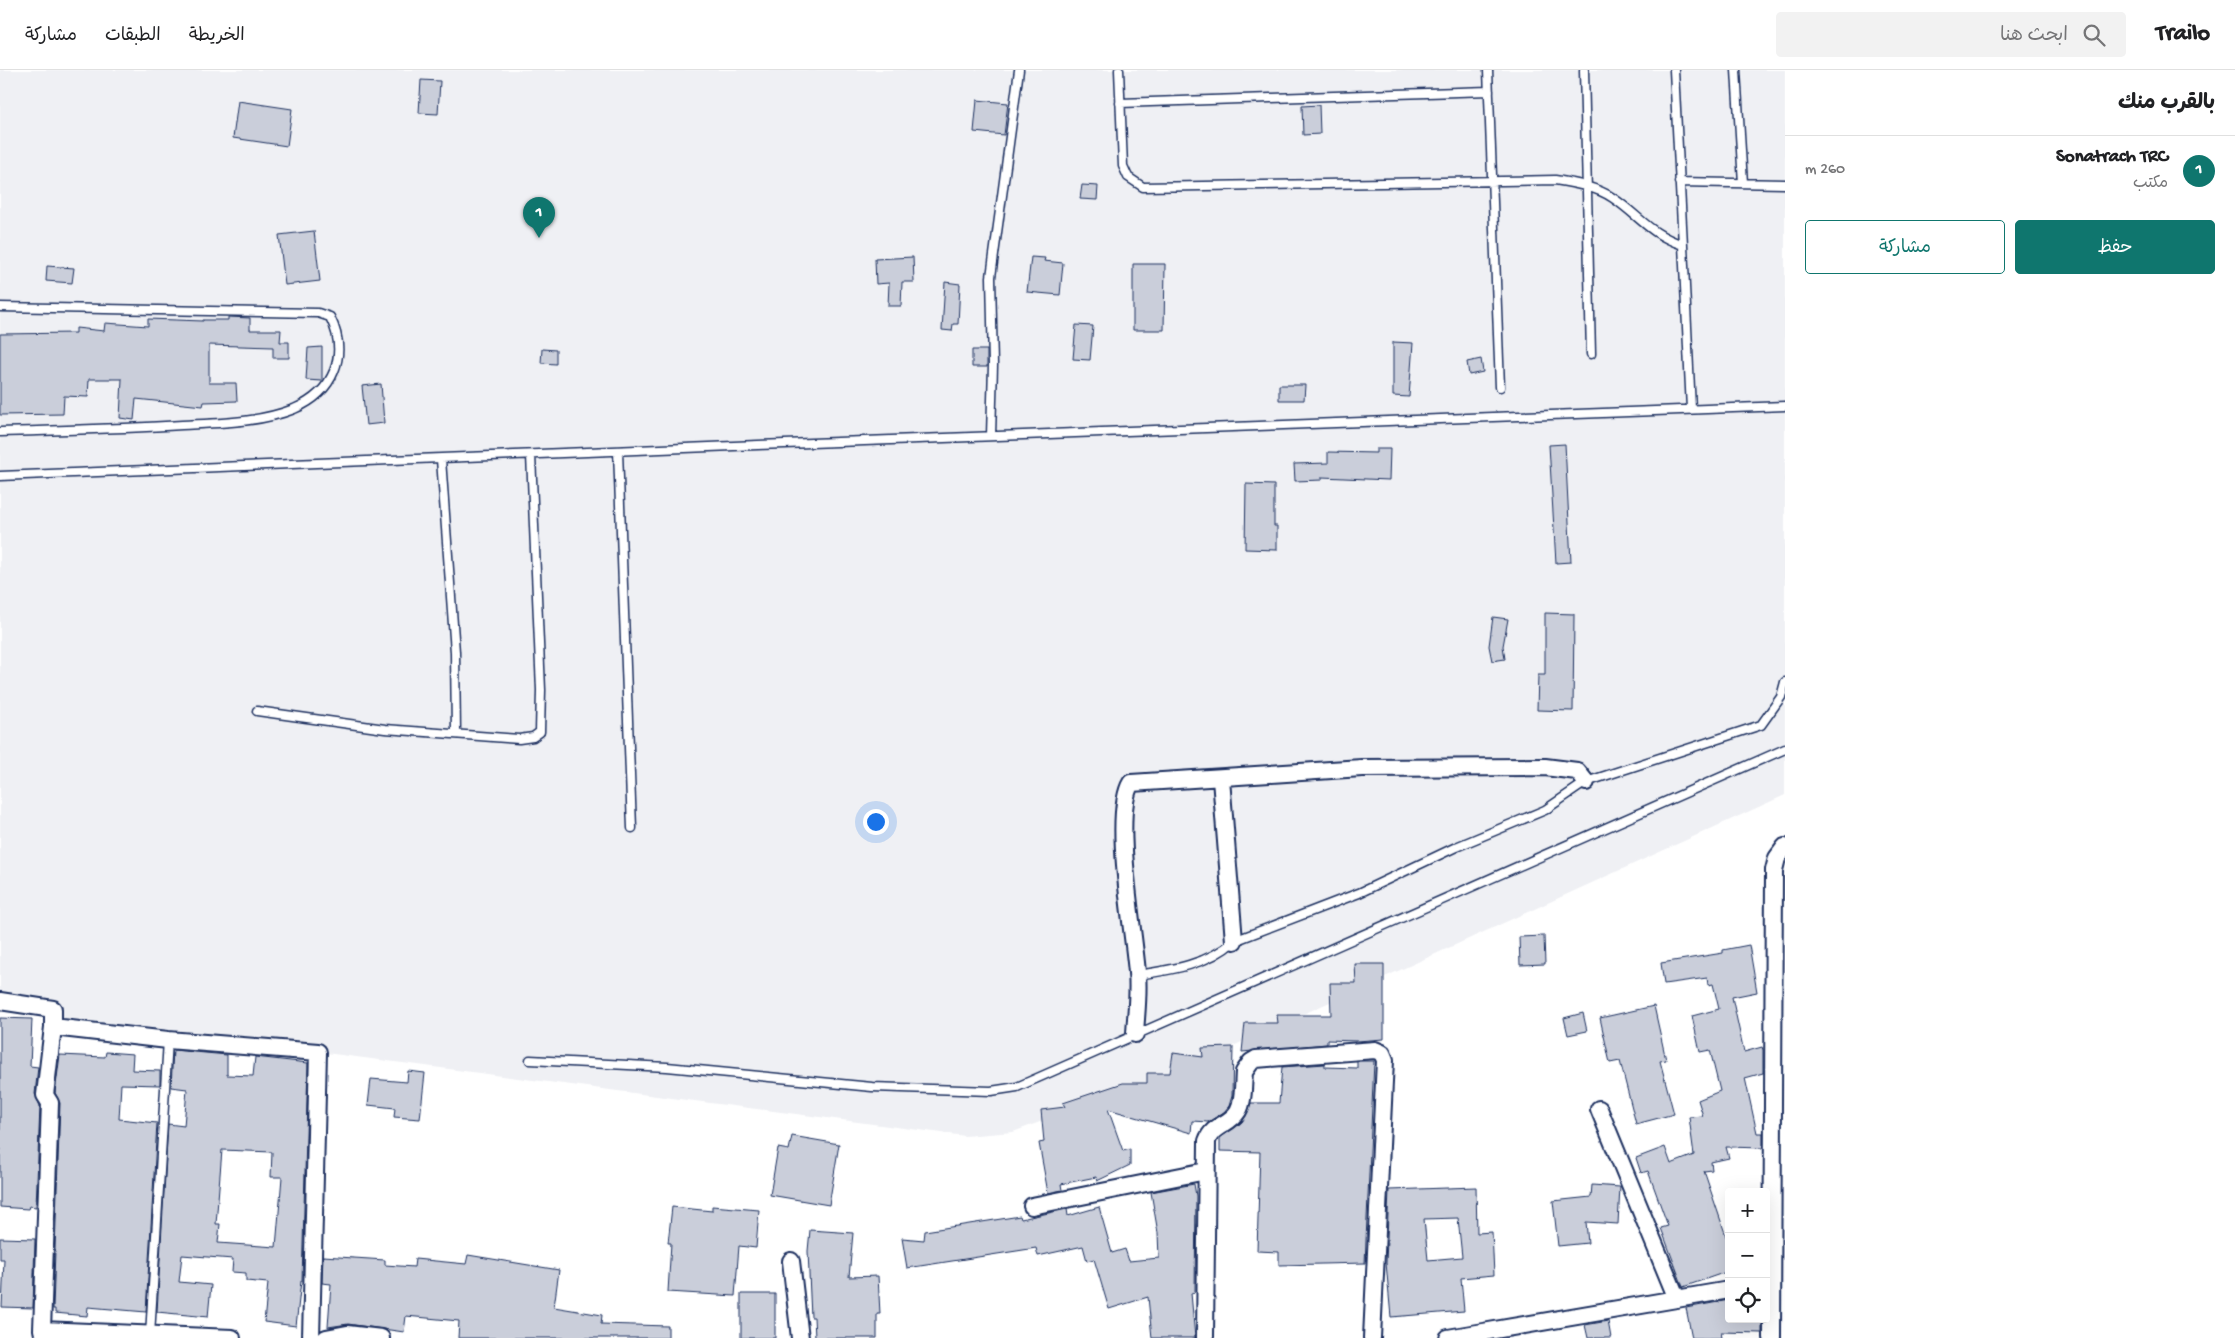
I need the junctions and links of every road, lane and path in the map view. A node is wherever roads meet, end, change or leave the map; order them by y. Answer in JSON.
{"nodes":[{"id":1,"x":1019,"y":70,"type":"edge"},
{"id":2,"x":1118,"y":70,"type":"edge"},
{"id":3,"x":1488,"y":70,"type":"edge"},
{"id":4,"x":1584,"y":70,"type":"edge"},
{"id":5,"x":1674,"y":70,"type":"edge"},
{"id":6,"x":1736,"y":70,"type":"edge"},
{"id":7,"x":1489,"y":91,"type":"junction"},
{"id":8,"x":1120,"y":103,"type":"junction"},
{"id":9,"x":1492,"y":180,"type":"junction"},
{"id":10,"x":1679,"y":182,"type":"junction"},
{"id":11,"x":1743,"y":183,"type":"junction"},
{"id":12,"x":1785,"y":184,"type":"edge"},
{"id":13,"x":1586,"y":187,"type":"junction"},
{"id":14,"x":1683,"y":245,"type":"junction"},
{"id":15,"x":0,"y":307,"type":"edge"},
{"id":16,"x":1590,"y":354,"type":"dead end"},
{"id":17,"x":1500,"y":387,"type":"dead end"},
{"id":18,"x":1785,"y":406,"type":"edge"},
{"id":19,"x":1691,"y":409,"type":"junction"},
{"id":20,"x":0,"y":432,"type":"edge"},
{"id":21,"x":991,"y":436,"type":"junction"},
{"id":22,"x":618,"y":451,"type":"junction"},
{"id":23,"x":531,"y":455,"type":"junction"},
{"id":24,"x":441,"y":459,"type":"junction"},
{"id":25,"x":0,"y":476,"type":"edge"},
{"id":26,"x":1785,"y":682,"type":"edge"},
{"id":27,"x":257,"y":711,"type":"dead end"},
{"id":28,"x":456,"y":733,"type":"junction"},
{"id":29,"x":1785,"y":749,"type":"edge"},
{"id":30,"x":1221,"y":779,"type":"junction"},
{"id":31,"x":1586,"y":782,"type":"junction"},
{"id":32,"x":632,"y":828,"type":"dead end"},
{"id":33,"x":1785,"y":847,"type":"edge"},
{"id":34,"x":1234,"y":941,"type":"junction"},
{"id":35,"x":1138,"y":975,"type":"junction"},
{"id":36,"x":0,"y":1000,"type":"edge"},
{"id":37,"x":53,"y":1027,"type":"junction"},
{"id":38,"x":1135,"y":1034,"type":"junction"},
{"id":39,"x":168,"y":1040,"type":"junction"},
{"id":40,"x":530,"y":1060,"type":"dead end"},
{"id":41,"x":1779,"y":1095,"type":"edge"},
{"id":42,"x":1599,"y":1109,"type":"dead end"},
{"id":43,"x":1206,"y":1171,"type":"junction"},
{"id":44,"x":1032,"y":1206,"type":"dead end"},
{"id":45,"x":791,"y":1261,"type":"dead end"},
{"id":46,"x":1774,"y":1283,"type":"edge"},
{"id":47,"x":1725,"y":1291,"type":"edge"},
{"id":48,"x":1677,"y":1299,"type":"junction"},
{"id":49,"x":150,"y":1335,"type":"junction"},
{"id":50,"x":232,"y":1338,"type":"edge"},
{"id":51,"x":310,"y":1338,"type":"edge"},
{"id":52,"x":326,"y":1338,"type":"edge"},
{"id":53,"x":382,"y":1338,"type":"edge"},
{"id":54,"x":800,"y":1338,"type":"edge"},
{"id":55,"x":1206,"y":1338,"type":"edge"},
{"id":56,"x":1372,"y":1338,"type":"edge"},
{"id":57,"x":1448,"y":1338,"type":"edge"},
{"id":58,"x":1772,"y":1338,"type":"edge"}],
"edges":[{"from":1,"to":21,"type":"lane"},
{"from":2,"to":8,"type":"lane"},
{"from":3,"to":7,"type":"lane"},
{"from":4,"to":13,"type":"lane"},
{"from":5,"to":10,"type":"lane"},
{"from":6,"to":11,"type":"lane"},
{"from":7,"to":8,"type":"lane"},
{"from":7,"to":9,"type":"lane"},
{"from":8,"to":9,"type":"lane"},
{"from":9,"to":13,"type":"lane"},
{"from":9,"to":17,"type":"lane"},
{"from":10,"to":11,"type":"lane"},
{"from":10,"to":14,"type":"lane"},
{"from":11,"to":12,"type":"lane"},
{"from":13,"to":14,"type":"lane"},
{"from":13,"to":16,"type":"lane"},
{"from":14,"to":19,"type":"lane"},
{"from":15,"to":20,"type":"lane"},
{"from":18,"to":19,"type":"lane"},
{"from":19,"to":21,"type":"lane"},
{"from":21,"to":22,"type":"lane"},
{"from":22,"to":23,"type":"lane"},
{"from":22,"to":32,"type":"lane"},
{"from":23,"to":24,"type":"lane"},
{"from":23,"to":28,"type":"lane"},
{"from":24,"to":25,"type":"lane"},
{"from":24,"to":28,"type":"lane"},
{"from":26,"to":31,"type":"lane"},
{"from":27,"to":28,"type":"lane"},
{"from":29,"to":38,"type":"lane"},
{"from":30,"to":31,"type":"street"},
{"from":30,"to":34,"type":"street"},
{"from":30,"to":35,"type":"street"},
{"from":31,"to":34,"type":"lane"},
{"from":33,"to":41,"type":"street"},
{"from":34,"to":35,"type":"lane"},
{"from":35,"to":38,"type":"street"},
{"from":36,"to":37,"type":"street"},
{"from":37,"to":39,"type":"street"},
{"from":37,"to":49,"type":"street"},
{"from":38,"to":40,"type":"lane"},
{"from":39,"to":49,"type":"lane"},
{"from":39,"to":51,"type":"street"},
{"from":41,"to":46,"type":"street"},
{"from":42,"to":48,"type":"street"},
{"from":43,"to":44,"type":"street"},
{"from":43,"to":55,"type":"street"},
{"from":43,"to":56,"type":"street"},
{"from":45,"to":54,"type":"street"},
{"from":46,"to":58,"type":"street"},
{"from":47,"to":48,"type":"street"},
{"from":48,"to":57,"type":"street"},
{"from":49,"to":50,"type":"street"},
{"from":52,"to":53,"type":"street"}]}
